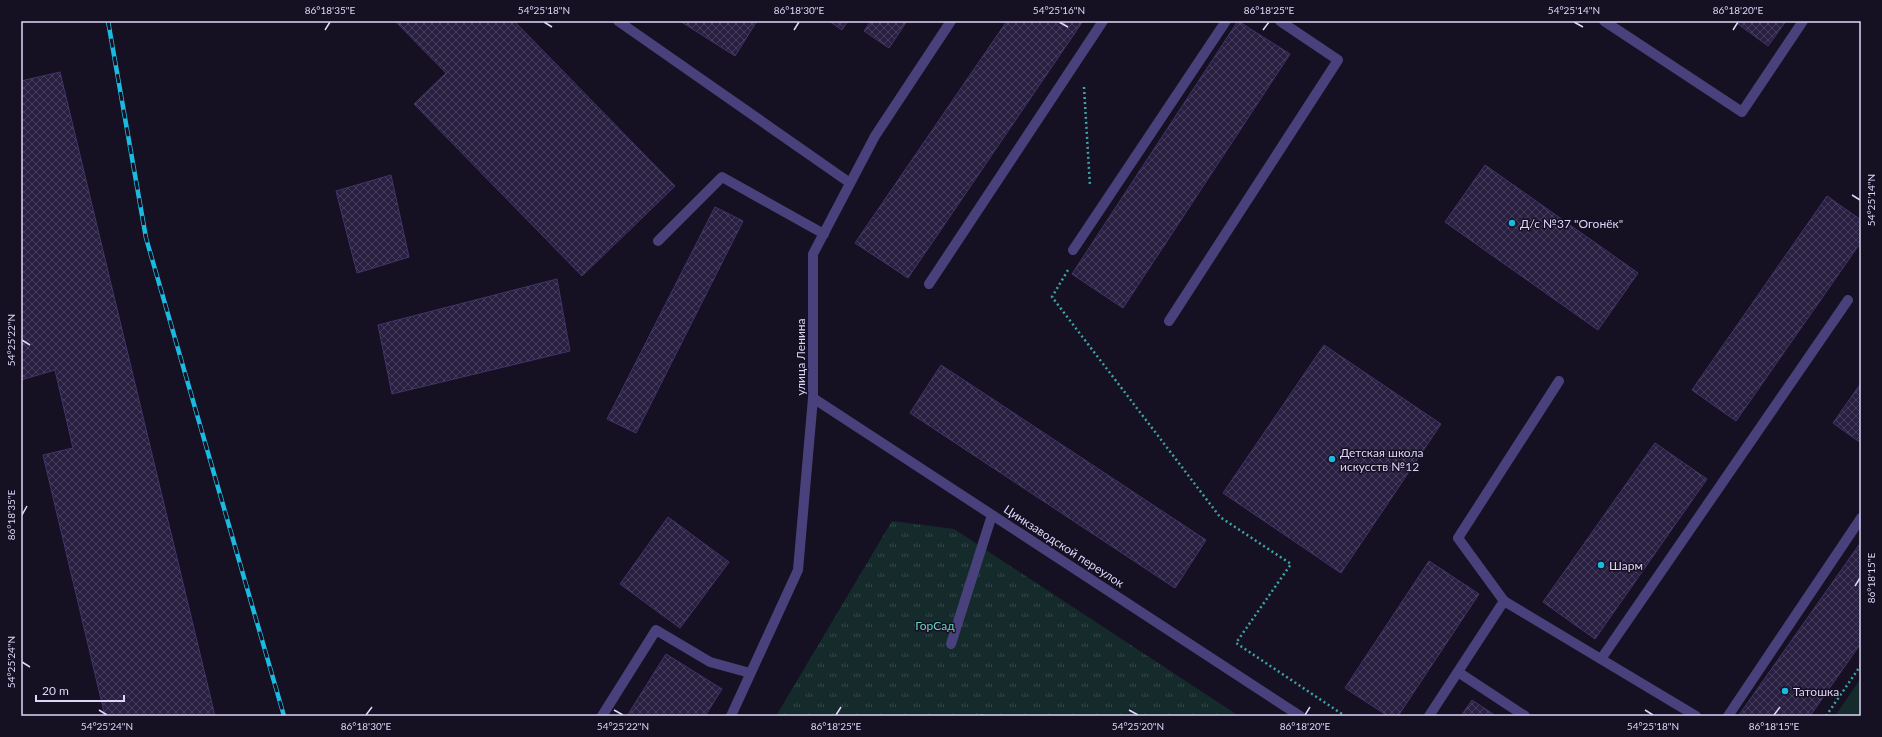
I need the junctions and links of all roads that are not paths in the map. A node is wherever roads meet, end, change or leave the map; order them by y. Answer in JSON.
{"nodes":[{"id":1,"x":618,"y":21,"type":"edge"},
{"id":2,"x":951,"y":21,"type":"edge"},
{"id":3,"x":1103,"y":21,"type":"edge"},
{"id":4,"x":1226,"y":21,"type":"edge"},
{"id":5,"x":1280,"y":21,"type":"edge"},
{"id":6,"x":1604,"y":21,"type":"edge"},
{"id":7,"x":1803,"y":21,"type":"edge"},
{"id":8,"x":850,"y":183,"type":"junction"},
{"id":9,"x":824,"y":234,"type":"junction"},
{"id":10,"x":658,"y":240,"type":"dead end"},
{"id":11,"x":1073,"y":250,"type":"dead end"},
{"id":12,"x":929,"y":284,"type":"dead end"},
{"id":13,"x":1848,"y":300,"type":"dead end"},
{"id":14,"x":1169,"y":321,"type":"dead end"},
{"id":15,"x":1558,"y":382,"type":"dead end"},
{"id":16,"x":813,"y":398,"type":"junction"},
{"id":17,"x":992,"y":515,"type":"junction"},
{"id":18,"x":1861,"y":518,"type":"edge"},
{"id":19,"x":1504,"y":601,"type":"junction"},
{"id":20,"x":951,"y":644,"type":"dead end"},
{"id":21,"x":1601,"y":659,"type":"junction"},
{"id":22,"x":1458,"y":672,"type":"junction"},
{"id":23,"x":750,"y":673,"type":"junction"},
{"id":24,"x":602,"y":716,"type":"edge"},
{"id":25,"x":731,"y":716,"type":"edge"},
{"id":26,"x":1300,"y":716,"type":"edge"},
{"id":27,"x":1429,"y":716,"type":"edge"},
{"id":28,"x":1525,"y":716,"type":"edge"},
{"id":29,"x":1696,"y":716,"type":"edge"},
{"id":30,"x":1728,"y":716,"type":"edge"}],
"edges":[{"from":1,"to":8,"type":"street"},
{"from":2,"to":8,"type":"street","name":"улица Ленина"},
{"from":3,"to":12,"type":"street"},
{"from":4,"to":11,"type":"street"},
{"from":5,"to":14,"type":"street"},
{"from":6,"to":7,"type":"street"},
{"from":8,"to":9,"type":"street","name":"улица Ленина"},
{"from":9,"to":10,"type":"street"},
{"from":9,"to":16,"type":"street","name":"улица Ленина"},
{"from":13,"to":21,"type":"street"},
{"from":15,"to":19,"type":"street"},
{"from":16,"to":17,"type":"street","name":"Цинкзаводской переулок"},
{"from":16,"to":23,"type":"street","name":"улица Ленина"},
{"from":17,"to":20,"type":"street"},
{"from":17,"to":26,"type":"street","name":"Цинкзаводской переулок"},
{"from":18,"to":30,"type":"street"},
{"from":19,"to":21,"type":"street"},
{"from":19,"to":22,"type":"street"},
{"from":21,"to":29,"type":"street"},
{"from":22,"to":27,"type":"street"},
{"from":22,"to":28,"type":"street"},
{"from":23,"to":24,"type":"street"},
{"from":23,"to":25,"type":"street","name":"улица Ленина"}]}
